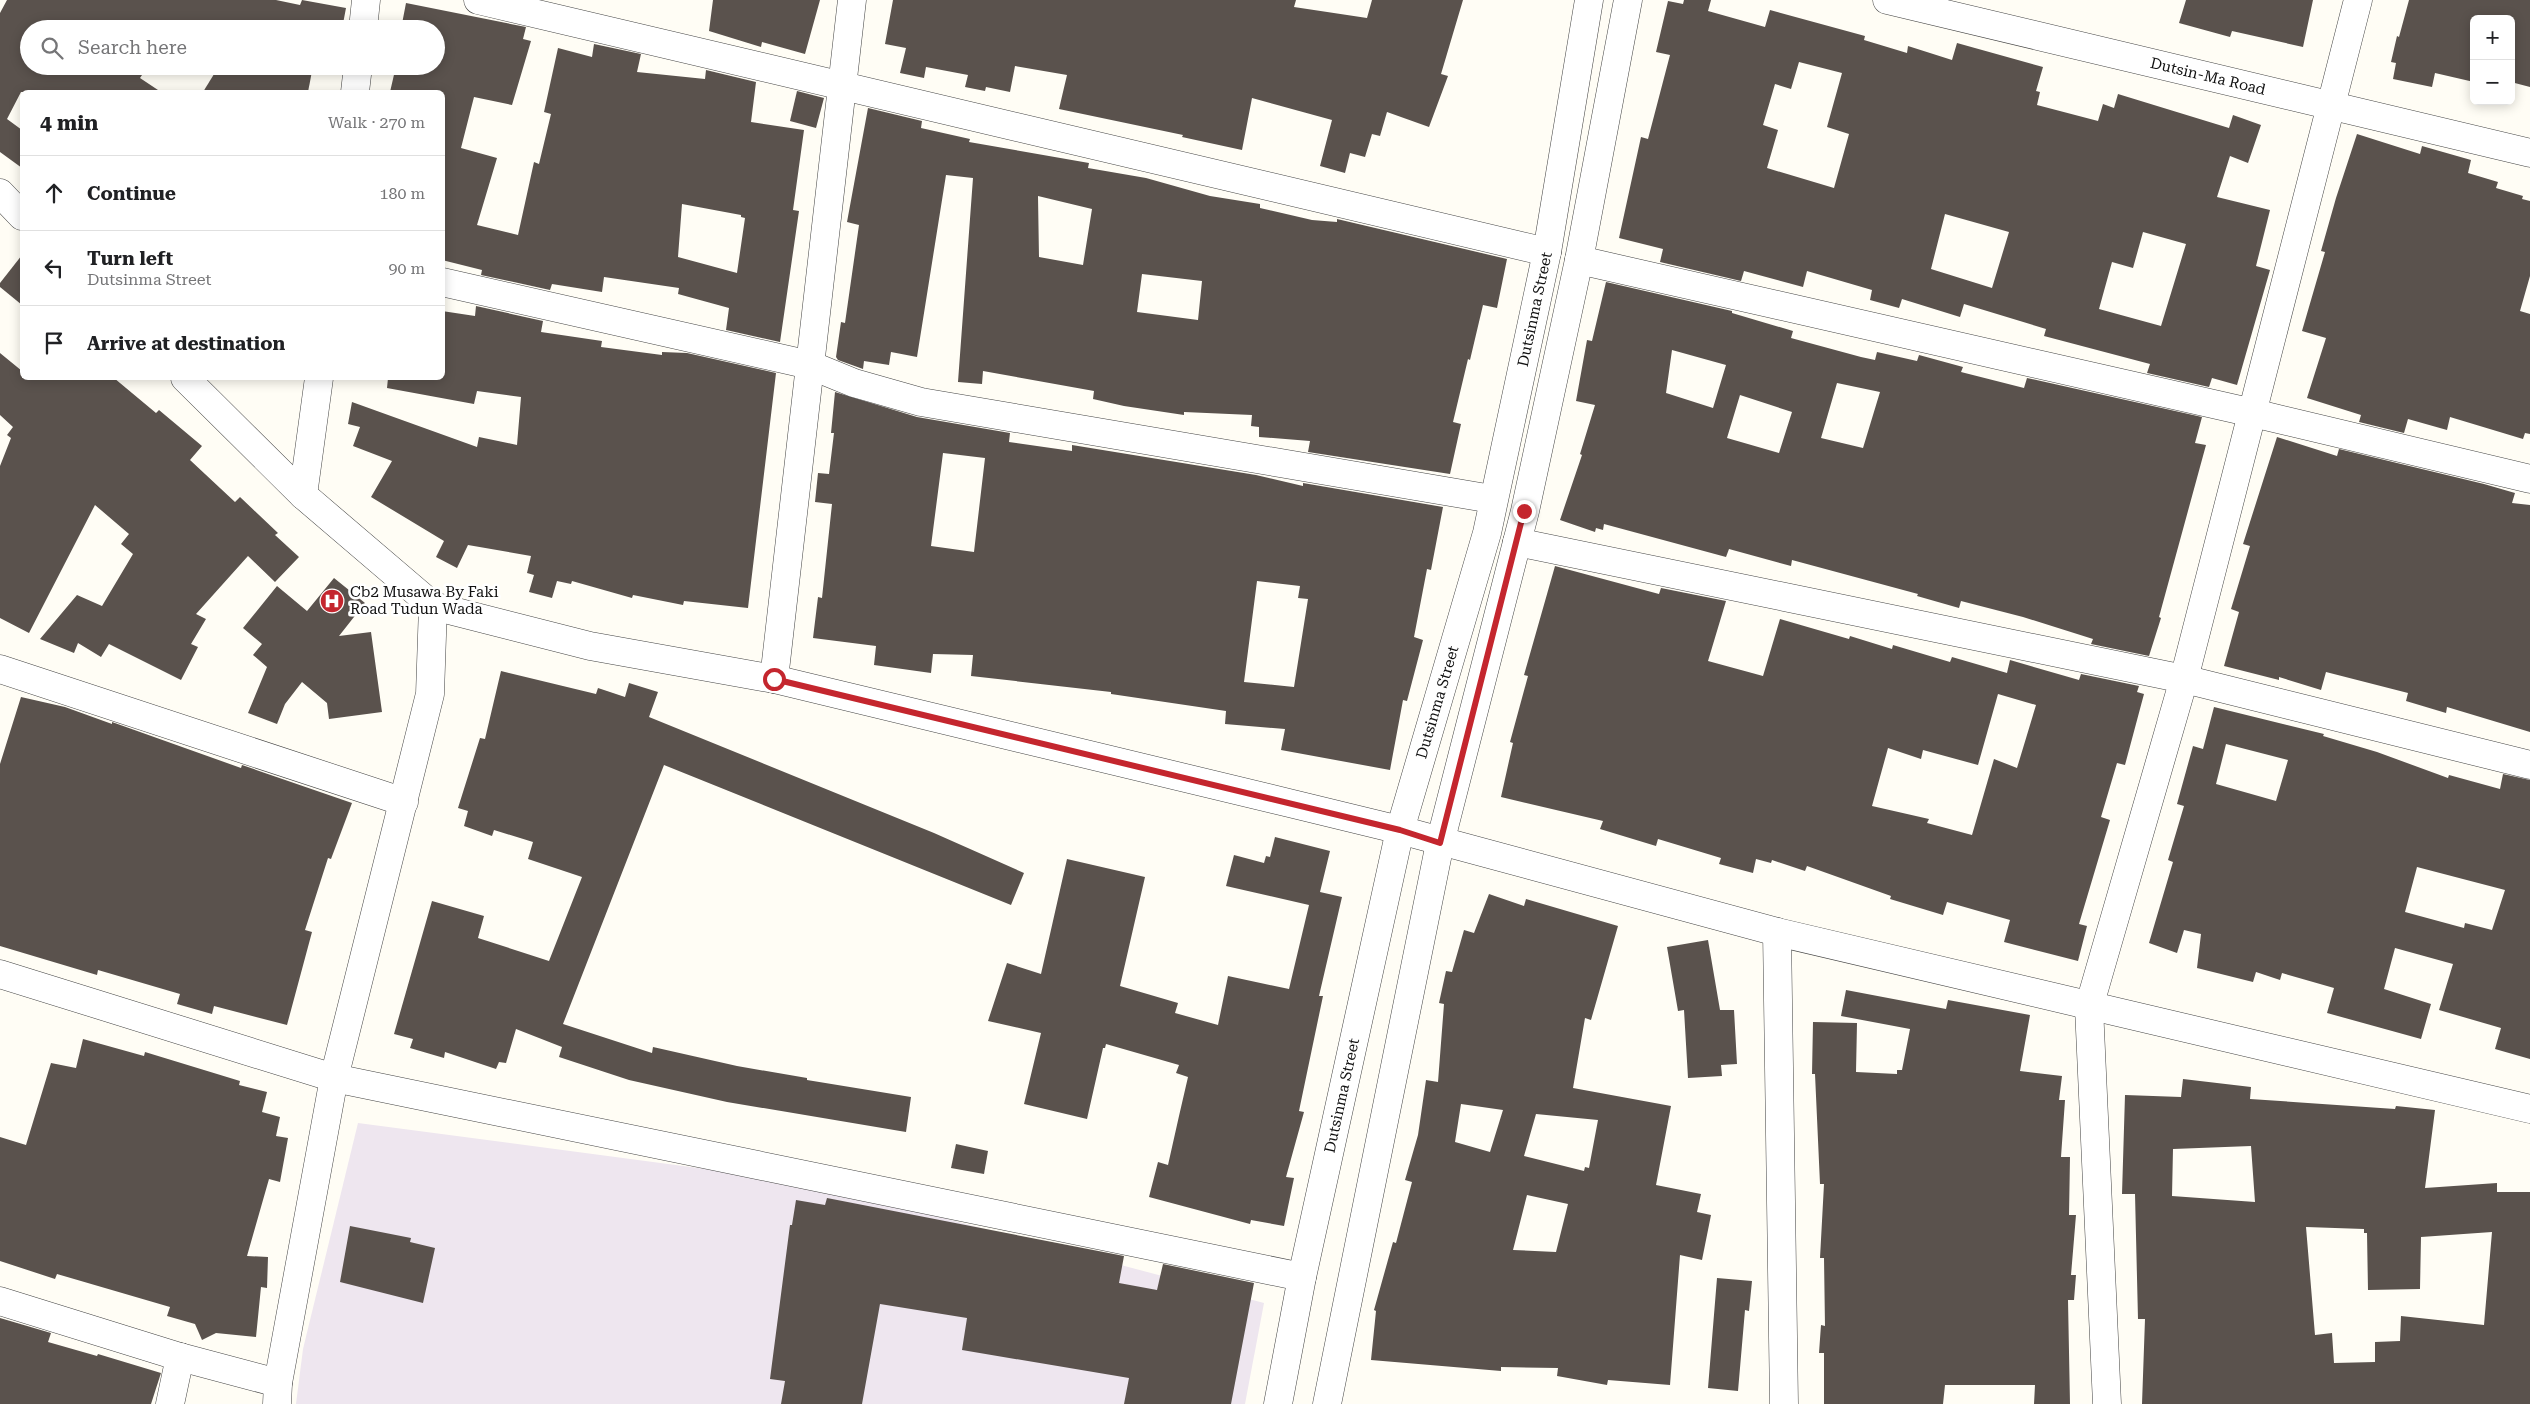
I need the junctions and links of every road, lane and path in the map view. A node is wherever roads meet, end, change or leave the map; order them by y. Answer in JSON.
{"nodes":[{"id":1,"x":366,"y":0,"type":"edge"},
{"id":2,"x":478,"y":0,"type":"edge"},
{"id":3,"x":852,"y":0,"type":"edge"},
{"id":4,"x":1589,"y":0,"type":"edge"},
{"id":5,"x":1628,"y":0,"type":"edge"},
{"id":6,"x":1887,"y":0,"type":"edge"},
{"id":7,"x":2358,"y":0,"type":"edge"},
{"id":8,"x":364,"y":20,"type":"edge"},
{"id":9,"x":357,"y":75,"type":"edge"},
{"id":10,"x":840,"y":87,"type":"junction"},
{"id":11,"x":355,"y":90,"type":"edge"},
{"id":12,"x":2331,"y":106,"type":"junction"},
{"id":13,"x":2530,"y":153,"type":"edge"},
{"id":14,"x":1548,"y":252,"type":"junction"},
{"id":15,"x":1579,"y":260,"type":"junction"},
{"id":16,"x":445,"y":283,"type":"edge"},
{"id":17,"x":810,"y":365,"type":"junction"},
{"id":18,"x":187,"y":380,"type":"edge"},
{"id":19,"x":319,"y":380,"type":"edge"},
{"id":20,"x":2253,"y":413,"type":"junction"},
{"id":21,"x":2530,"y":479,"type":"edge"},
{"id":22,"x":303,"y":495,"type":"junction"},
{"id":23,"x":1492,"y":499,"type":"junction"},
{"id":24,"x":1517,"y":542,"type":"junction"},
{"id":25,"x":433,"y":606,"type":"junction"},
{"id":26,"x":0,"y":669,"type":"edge"},
{"id":27,"x":774,"y":679,"type":"junction"},
{"id":28,"x":2184,"y":679,"type":"junction"},
{"id":29,"x":2530,"y":765,"type":"edge"},
{"id":30,"x":404,"y":802,"type":"junction"},
{"id":31,"x":1400,"y":830,"type":"junction"},
{"id":32,"x":1440,"y":843,"type":"junction"},
{"id":33,"x":1777,"y":932,"type":"junction"},
{"id":34,"x":0,"y":974,"type":"edge"},
{"id":35,"x":2089,"y":1007,"type":"junction"},
{"id":36,"x":334,"y":1078,"type":"junction"},
{"id":37,"x":2530,"y":1109,"type":"edge"},
{"id":38,"x":1302,"y":1277,"type":"junction"},
{"id":39,"x":0,"y":1301,"type":"edge"},
{"id":40,"x":180,"y":1356,"type":"junction"},
{"id":41,"x":277,"y":1394,"type":"edge"},
{"id":42,"x":170,"y":1404,"type":"edge"},
{"id":43,"x":1278,"y":1404,"type":"edge"},
{"id":44,"x":1327,"y":1404,"type":"edge"},
{"id":45,"x":1347,"y":1404,"type":"edge"},
{"id":46,"x":1784,"y":1404,"type":"edge"},
{"id":47,"x":2108,"y":1404,"type":"edge"}],
"edges":[{"from":1,"to":8,"type":"street"},
{"from":2,"to":10,"type":"street"},
{"from":3,"to":10,"type":"street"},
{"from":4,"to":14,"type":"street","name":"Dutsinma Street"},
{"from":5,"to":15,"type":"street"},
{"from":6,"to":12,"type":"street","name":"Dutsin-Ma Road"},
{"from":7,"to":12,"type":"street"},
{"from":9,"to":11,"type":"street"},
{"from":10,"to":14,"type":"street"},
{"from":10,"to":17,"type":"street"},
{"from":12,"to":13,"type":"street","name":"Dutsin-Ma Road"},
{"from":12,"to":20,"type":"street"},
{"from":14,"to":23,"type":"street","name":"Dutsinma Street"},
{"from":15,"to":20,"type":"street"},
{"from":15,"to":24,"type":"street"},
{"from":16,"to":17,"type":"street"},
{"from":17,"to":23,"type":"street"},
{"from":17,"to":27,"type":"street"},
{"from":18,"to":22,"type":"street"},
{"from":19,"to":22,"type":"street"},
{"from":20,"to":21,"type":"street"},
{"from":20,"to":28,"type":"street"},
{"from":22,"to":25,"type":"street"},
{"from":23,"to":31,"type":"street","name":"Dutsinma Street"},
{"from":24,"to":28,"type":"street"},
{"from":24,"to":32,"type":"street"},
{"from":25,"to":27,"type":"street"},
{"from":25,"to":30,"type":"street"},
{"from":26,"to":30,"type":"street"},
{"from":27,"to":31,"type":"street"},
{"from":28,"to":29,"type":"street"},
{"from":28,"to":35,"type":"street"},
{"from":30,"to":36,"type":"street"},
{"from":31,"to":32,"type":"street"},
{"from":31,"to":38,"type":"street","name":"Dutsinma Street"},
{"from":32,"to":33,"type":"street"},
{"from":32,"to":44,"type":"street"},
{"from":33,"to":35,"type":"street"},
{"from":33,"to":46,"type":"street"},
{"from":34,"to":36,"type":"street"},
{"from":35,"to":37,"type":"street"},
{"from":35,"to":47,"type":"street"},
{"from":36,"to":38,"type":"street"},
{"from":36,"to":41,"type":"street"},
{"from":38,"to":43,"type":"street","name":"Dutsinma Street"},
{"from":39,"to":40,"type":"street"},
{"from":40,"to":41,"type":"street"},
{"from":40,"to":42,"type":"street"},
{"from":44,"to":45,"type":"street"}]}
